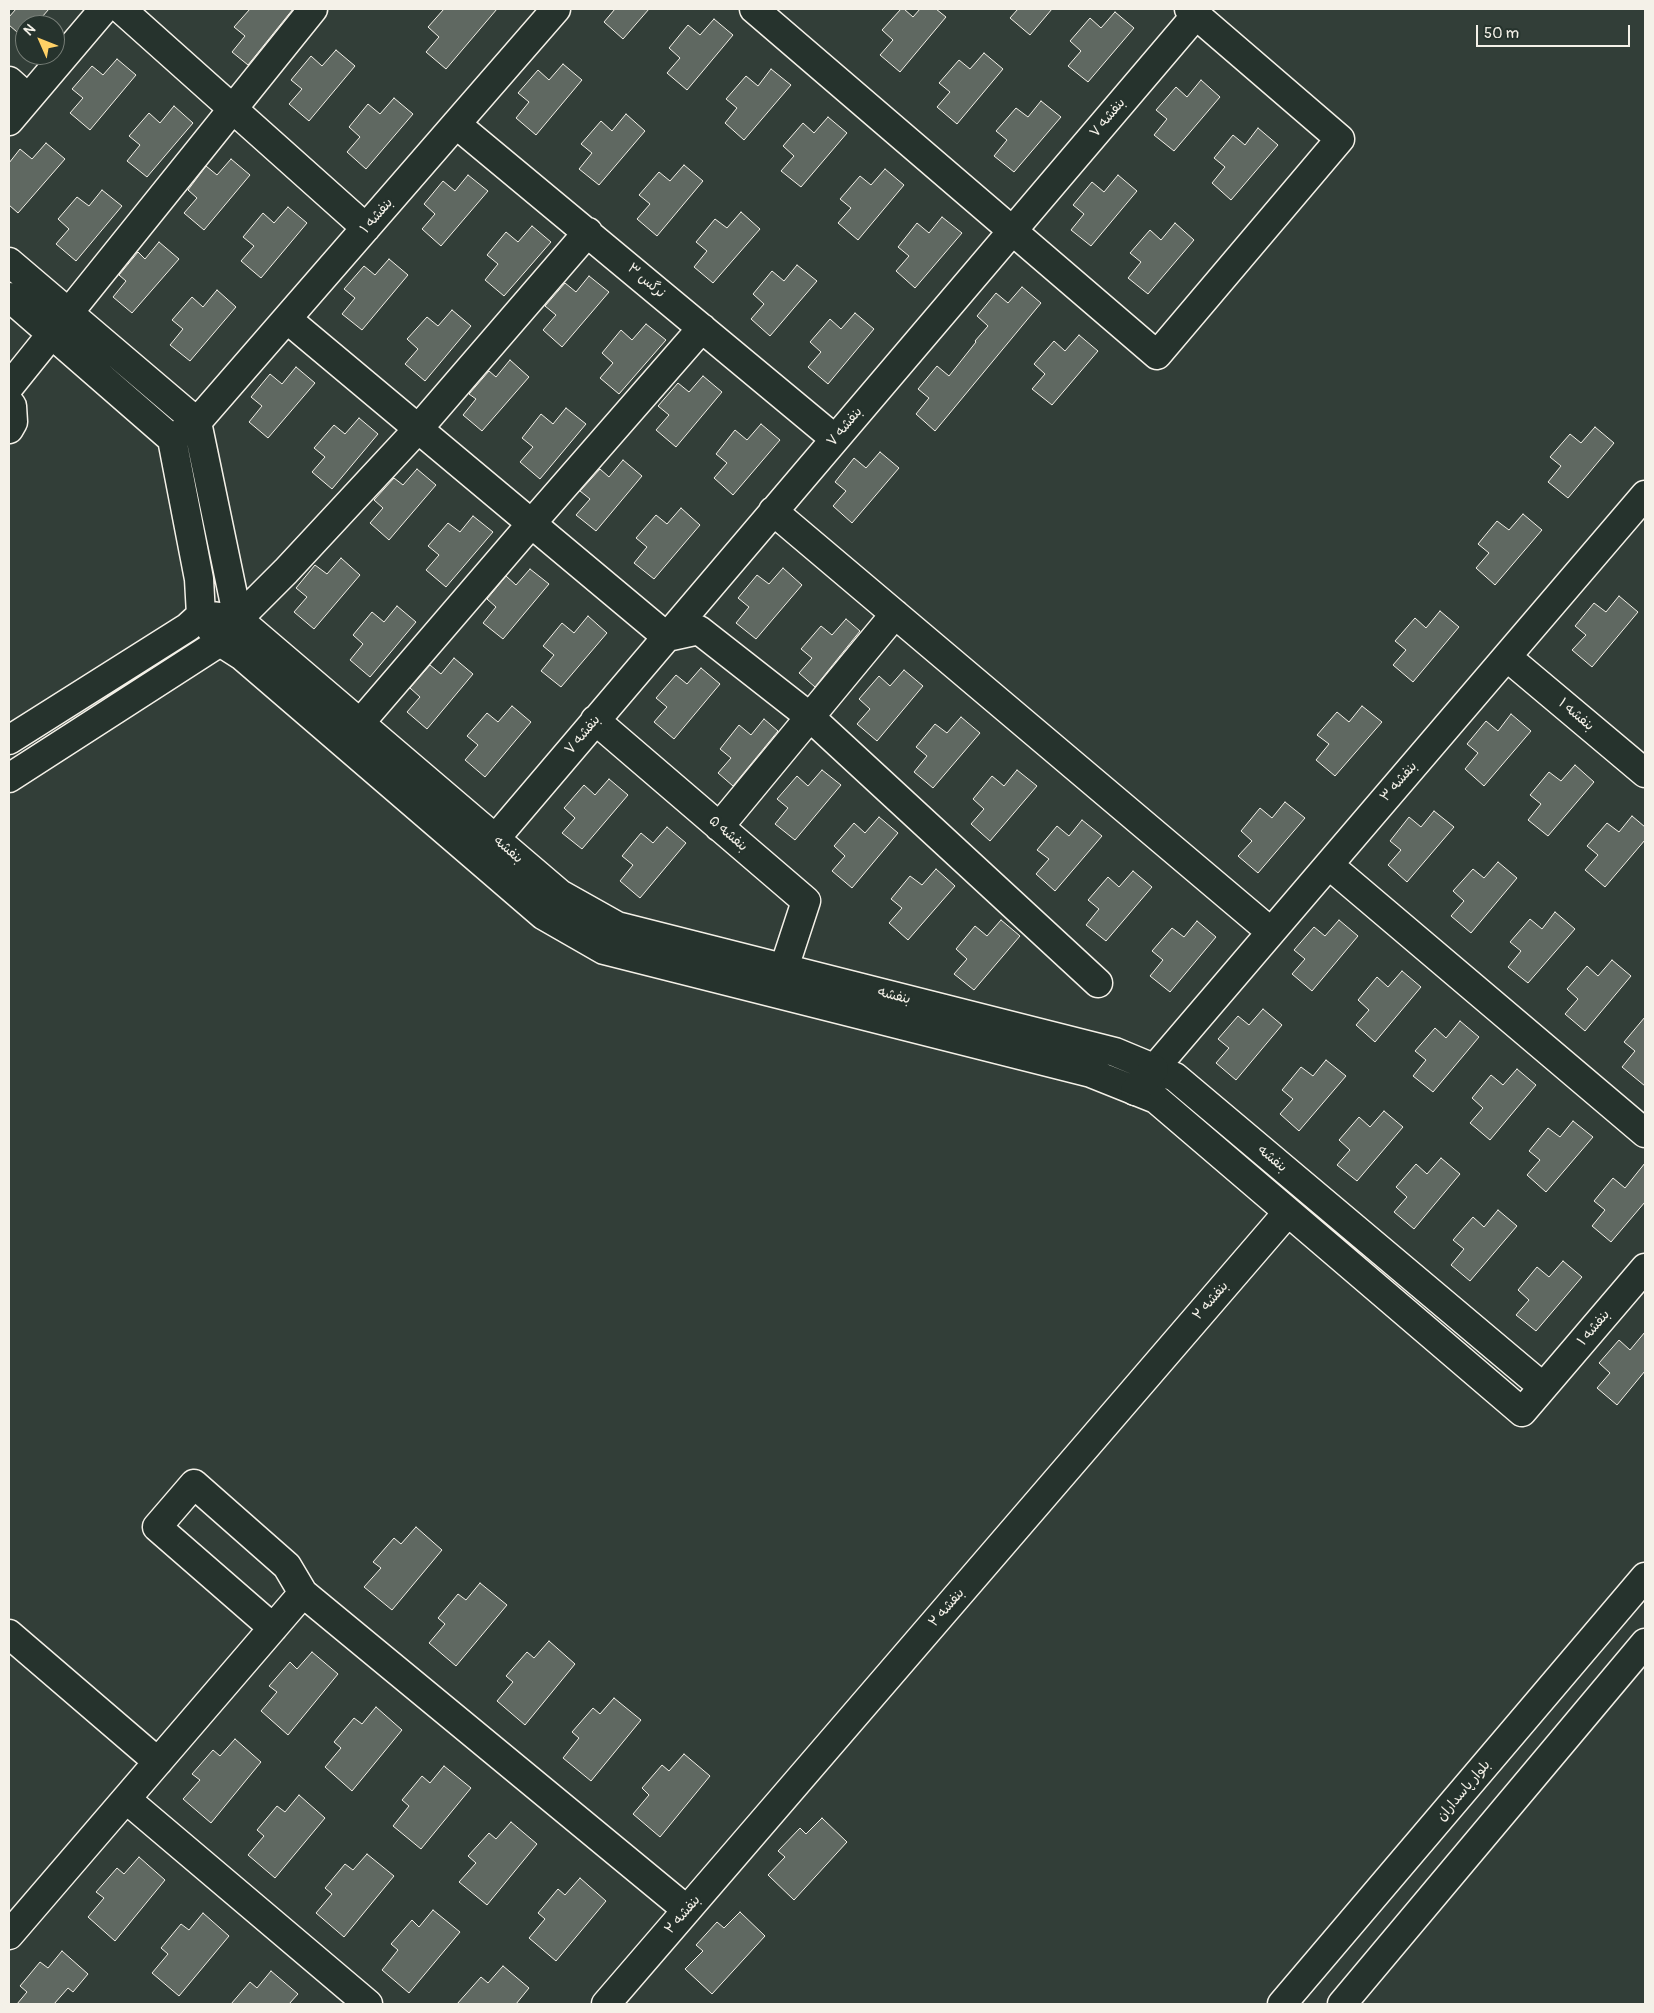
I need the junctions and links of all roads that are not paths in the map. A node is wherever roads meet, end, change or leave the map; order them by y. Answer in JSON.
{"nodes":[{"id":1,"x":104,"y":9,"type":"edge"},
{"id":2,"x":120,"y":9,"type":"edge"},
{"id":3,"x":314,"y":9,"type":"edge"},
{"id":4,"x":754,"y":9,"type":"edge"},
{"id":5,"x":553,"y":10,"type":"edge"},
{"id":6,"x":1192,"y":12,"type":"edge"},
{"id":7,"x":18,"y":90,"type":"edge"},
{"id":8,"x":233,"y":109,"type":"junction"},
{"id":9,"x":9,"y":121,"type":"edge"},
{"id":10,"x":456,"y":124,"type":"junction"},
{"id":11,"x":366,"y":228,"type":"junction"},
{"id":12,"x":1012,"y":230,"type":"junction"},
{"id":13,"x":588,"y":232,"type":"junction"},
{"id":14,"x":9,"y":262,"type":"edge"},
{"id":15,"x":9,"y":298,"type":"edge"},
{"id":16,"x":68,"y":312,"type":"junction"},
{"id":17,"x":287,"y":319,"type":"junction"},
{"id":18,"x":702,"y":328,"type":"junction"},
{"id":19,"x":51,"y":334,"type":"junction"},
{"id":20,"x":9,"y":387,"type":"edge"},
{"id":21,"x":9,"y":402,"type":"edge"},
{"id":22,"x":197,"y":422,"type":"junction"},
{"id":23,"x":418,"y":428,"type":"junction"},
{"id":24,"x":9,"y":429,"type":"edge"},
{"id":25,"x":172,"y":439,"type":"junction"},
{"id":26,"x":835,"y":439,"type":"junction"},
{"id":27,"x":1645,"y":495,"type":"edge"},
{"id":28,"x":773,"y":512,"type":"junction"},
{"id":29,"x":531,"y":524,"type":"junction"},
{"id":30,"x":895,"y":614,"type":"junction"},
{"id":31,"x":201,"y":615,"type":"junction"},
{"id":32,"x":238,"y":619,"type":"junction"},
{"id":33,"x":666,"y":637,"type":"junction"},
{"id":34,"x":220,"y":642,"type":"junction"},
{"id":35,"x":1507,"y":657,"type":"junction"},
{"id":36,"x":810,"y":717,"type":"junction"},
{"id":37,"x":595,"y":720,"type":"junction"},
{"id":38,"x":360,"y":723,"type":"junction"},
{"id":39,"x":9,"y":740,"type":"edge"},
{"id":40,"x":9,"y":746,"type":"edge"},
{"id":41,"x":1645,"y":773,"type":"edge"},
{"id":42,"x":16,"y":774,"type":"edge"},
{"id":43,"x":719,"y":826,"type":"junction"},
{"id":44,"x":495,"y":839,"type":"junction"},
{"id":45,"x":1328,"y":865,"type":"junction"},
{"id":46,"x":1271,"y":932,"type":"junction"},
{"id":47,"x":784,"y":968,"type":"junction"},
{"id":48,"x":1098,"y":983,"type":"dead end"},
{"id":49,"x":1154,"y":1069,"type":"junction"},
{"id":50,"x":1135,"y":1091,"type":"junction"},
{"id":51,"x":1645,"y":1133,"type":"edge"},
{"id":52,"x":1288,"y":1212,"type":"junction"},
{"id":53,"x":1645,"y":1268,"type":"edge"},
{"id":54,"x":1543,"y":1387,"type":"junction"},
{"id":55,"x":1522,"y":1412,"type":"joint"},
{"id":56,"x":1642,"y":1583,"type":"edge"},
{"id":57,"x":303,"y":1593,"type":"junction"},
{"id":58,"x":273,"y":1628,"type":"junction"},
{"id":59,"x":9,"y":1634,"type":"edge"},
{"id":60,"x":1645,"y":1643,"type":"edge"},
{"id":61,"x":158,"y":1762,"type":"junction"},
{"id":62,"x":126,"y":1799,"type":"junction"},
{"id":63,"x":687,"y":1910,"type":"junction"},
{"id":64,"x":9,"y":1935,"type":"edge"},
{"id":65,"x":368,"y":2004,"type":"edge"},
{"id":66,"x":606,"y":2004,"type":"edge"},
{"id":67,"x":1282,"y":2004,"type":"edge"},
{"id":68,"x":1342,"y":2004,"type":"edge"}],
"edges":[{"from":1,"to":7,"type":"main road"},
{"from":2,"to":8,"type":"main road"},
{"from":3,"to":8,"type":"main road"},
{"from":4,"to":12,"type":"main road"},
{"from":5,"to":10,"type":"main road","name":"بنفشه ۱"},
{"from":6,"to":12,"type":"main road","name":"بنفشه ۷"},
{"from":6,"to":12,"type":"main road"},
{"from":7,"to":9,"type":"main road"},
{"from":8,"to":11,"type":"main road"},
{"from":8,"to":16,"type":"main road"},
{"from":10,"to":11,"type":"main road","name":"بنفشه ۱"},
{"from":10,"to":13,"type":"main road","name":"نرگس ۳"},
{"from":11,"to":17,"type":"main road","name":"بنفشه ۱"},
{"from":12,"to":26,"type":"main road","name":"بنفشه ۷"},
{"from":13,"to":18,"type":"main road","name":"نرگس ۳"},
{"from":13,"to":23,"type":"main road"},
{"from":14,"to":16,"type":"main road"},
{"from":15,"to":19,"type":"main road"},
{"from":16,"to":19,"type":"main road"},
{"from":16,"to":22,"type":"main road"},
{"from":17,"to":22,"type":"main road","name":"بنفشه ۱"},
{"from":17,"to":23,"type":"main road"},
{"from":18,"to":26,"type":"main road","name":"نرگس ۳"},
{"from":18,"to":29,"type":"main road"},
{"from":19,"to":20,"type":"main road"},
{"from":19,"to":25,"type":"main road"},
{"from":21,"to":24,"type":"main road"},
{"from":22,"to":25,"type":"main road","name":"بنفشه ۱"},
{"from":22,"to":32,"type":"main road"},
{"from":23,"to":29,"type":"main road"},
{"from":23,"to":32,"type":"main road"},
{"from":25,"to":31,"type":"main road"},
{"from":26,"to":28,"type":"main road","name":"بنفشه ۷"},
{"from":27,"to":35,"type":"main road","name":"بنفشه ۳"},
{"from":28,"to":30,"type":"main road"},
{"from":28,"to":33,"type":"main road","name":"بنفشه ۷"},
{"from":29,"to":33,"type":"main road"},
{"from":29,"to":38,"type":"main road"},
{"from":30,"to":36,"type":"main road"},
{"from":30,"to":46,"type":"main road"},
{"from":31,"to":32,"type":"main road"},
{"from":31,"to":34,"type":"main road"},
{"from":31,"to":39,"type":"main road"},
{"from":32,"to":34,"type":"main road"},
{"from":32,"to":38,"type":"main road","name":"بنفشه"},
{"from":33,"to":36,"type":"main road"},
{"from":33,"to":37,"type":"main road","name":"بنفشه ۷"},
{"from":34,"to":42,"type":"main road"},
{"from":34,"to":50,"type":"main road","name":"بنفشه"},
{"from":35,"to":41,"type":"main road","name":"بنفشه ۱"},
{"from":35,"to":45,"type":"main road","name":"بنفشه ۳"},
{"from":36,"to":43,"type":"main road"},
{"from":36,"to":48,"type":"main road"},
{"from":37,"to":43,"type":"main road","name":"بنفشه ۵"},
{"from":37,"to":44,"type":"main road","name":"بنفشه ۷"},
{"from":38,"to":44,"type":"main road","name":"بنفشه"},
{"from":40,"to":42,"type":"main road"},
{"from":43,"to":47,"type":"main road","name":"بنفشه ۵"},
{"from":44,"to":47,"type":"main road","name":"بنفشه"},
{"from":45,"to":46,"type":"main road","name":"بنفشه ۳"},
{"from":45,"to":51,"type":"main road"},
{"from":46,"to":49,"type":"main road","name":"بنفشه ۳"},
{"from":47,"to":49,"type":"main road","name":"بنفشه"},
{"from":49,"to":50,"type":"main road","name":"بنفشه ۳"},
{"from":49,"to":54,"type":"main road","name":"بنفشه"},
{"from":50,"to":52,"type":"main road","name":"بنفشه"},
{"from":52,"to":55,"type":"main road","name":"بنفشه"},
{"from":52,"to":63,"type":"main road","name":"بنفشه ۲"},
{"from":53,"to":54,"type":"main road","name":"بنفشه ۱"},
{"from":54,"to":55,"type":"main road","name":"بنفشه ۱"},
{"from":56,"to":67,"type":"main road","name":"بلوار پاسداران"},
{"from":57,"to":58,"type":"main road"},
{"from":57,"to":58,"type":"main road"},
{"from":57,"to":63,"type":"main road"},
{"from":58,"to":61,"type":"main road"},
{"from":59,"to":61,"type":"main road"},
{"from":60,"to":68,"type":"main road"},
{"from":61,"to":62,"type":"main road"},
{"from":62,"to":64,"type":"main road"},
{"from":62,"to":65,"type":"main road"},
{"from":63,"to":66,"type":"main road","name":"بنفشه ۲"}]}
